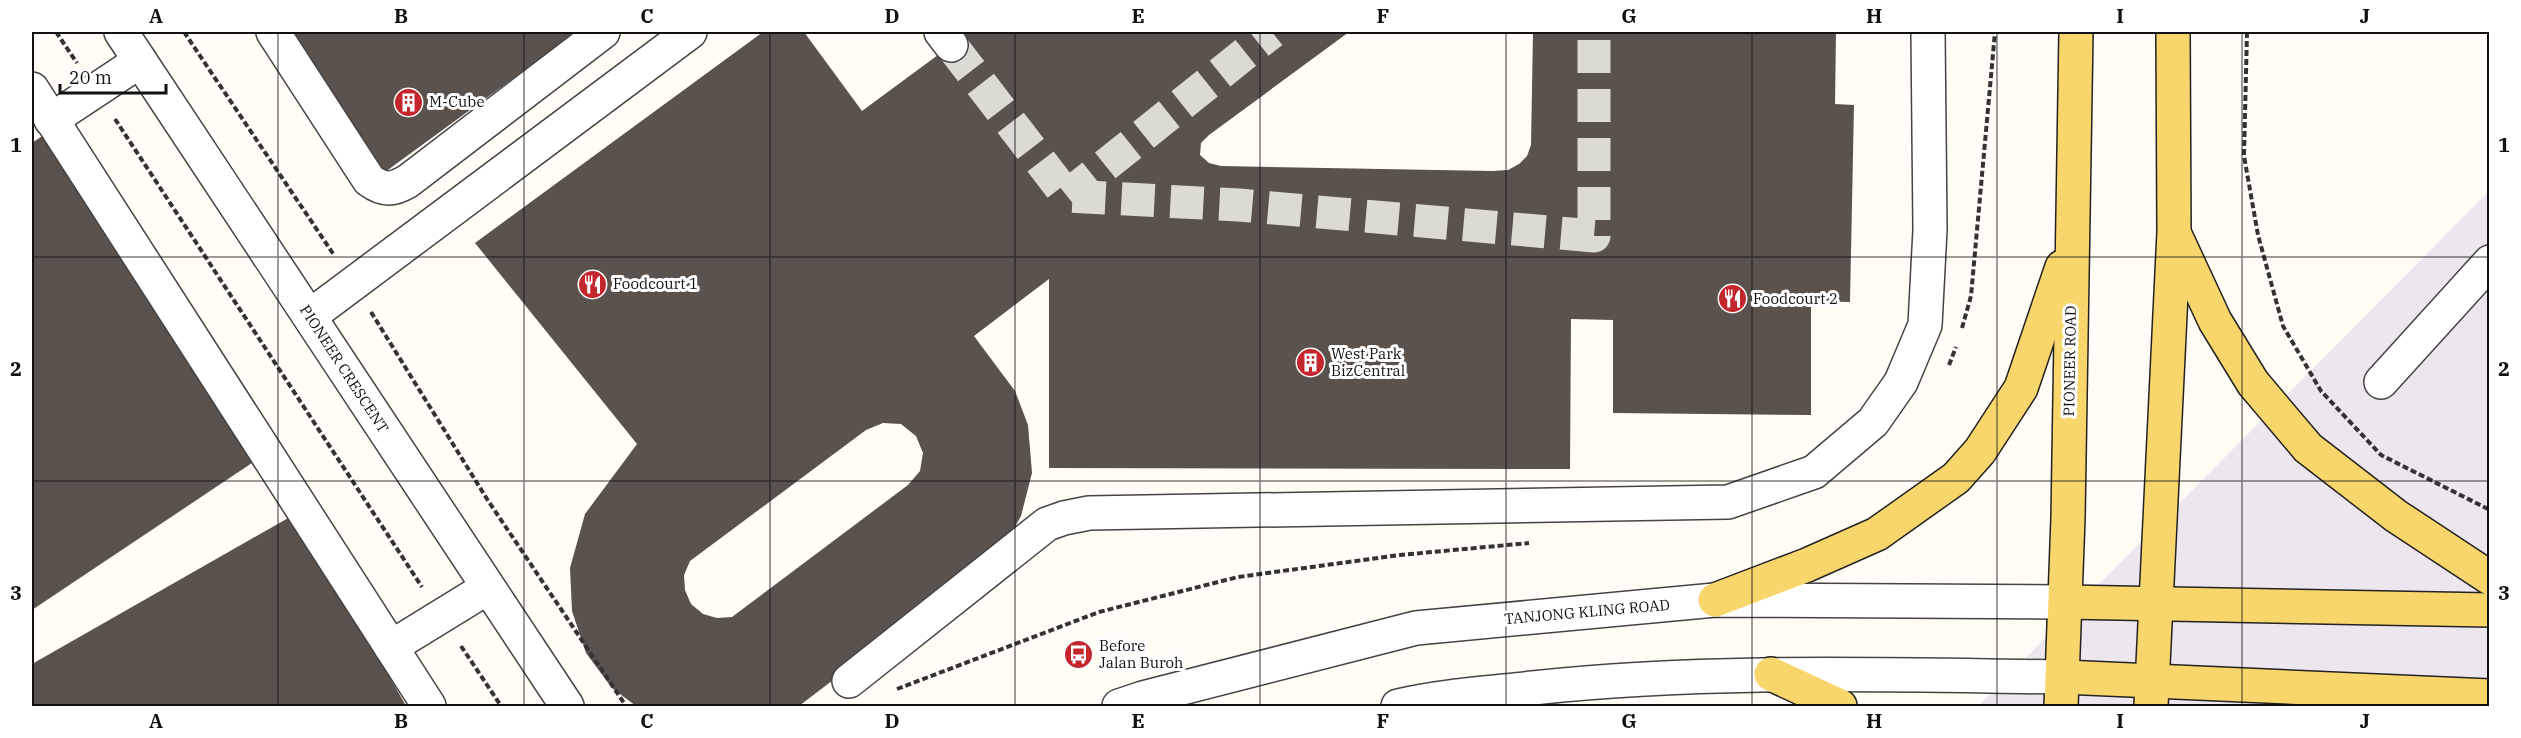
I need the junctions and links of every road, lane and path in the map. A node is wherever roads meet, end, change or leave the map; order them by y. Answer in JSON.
{"nodes":[{"id":1,"x":56,"y":32,"type":"edge"},
{"id":2,"x":121,"y":32,"type":"edge"},
{"id":3,"x":184,"y":32,"type":"edge"},
{"id":4,"x":273,"y":32,"type":"edge"},
{"id":5,"x":603,"y":32,"type":"edge"},
{"id":6,"x":690,"y":32,"type":"edge"},
{"id":7,"x":1928,"y":32,"type":"edge"},
{"id":8,"x":1995,"y":32,"type":"edge"},
{"id":9,"x":2076,"y":32,"type":"edge"},
{"id":10,"x":2173,"y":32,"type":"edge"},
{"id":11,"x":2247,"y":32,"type":"edge"},
{"id":12,"x":140,"y":61,"type":"junction"},
{"id":13,"x":32,"y":89,"type":"edge"},
{"id":14,"x":96,"y":90,"type":"junction"},
{"id":15,"x":51,"y":120,"type":"junction"},
{"id":16,"x":2174,"y":232,"type":"junction"},
{"id":17,"x":2072,"y":238,"type":"junction"},
{"id":18,"x":2490,"y":262,"type":"edge"},
{"id":19,"x":353,"y":284,"type":"junction"},
{"id":20,"x":310,"y":316,"type":"junction"},
{"id":21,"x":1947,"y":368,"type":"dead end"},
{"id":22,"x":2381,"y":382,"type":"dead end"},
{"id":23,"x":2490,"y":510,"type":"edge"},
{"id":24,"x":1530,"y":543,"type":"dead end"},
{"id":25,"x":2490,"y":578,"type":"edge"},
{"id":26,"x":487,"y":588,"type":"junction"},
{"id":27,"x":1714,"y":600,"type":"junction"},
{"id":28,"x":2066,"y":603,"type":"junction"},
{"id":29,"x":2154,"y":605,"type":"junction"},
{"id":30,"x":2490,"y":610,"type":"edge"},
{"id":31,"x":441,"y":617,"type":"junction"},
{"id":32,"x":391,"y":647,"type":"junction"},
{"id":33,"x":1771,"y":674,"type":"junction"},
{"id":34,"x":849,"y":681,"type":"dead end"},
{"id":35,"x":2062,"y":692,"type":"edge"},
{"id":36,"x":2152,"y":693,"type":"edge"},
{"id":37,"x":886,"y":694,"type":"dead end"},
{"id":38,"x":2483,"y":700,"type":"edge"},
{"id":39,"x":429,"y":706,"type":"edge"},
{"id":40,"x":501,"y":706,"type":"edge"},
{"id":41,"x":567,"y":706,"type":"edge"},
{"id":42,"x":626,"y":706,"type":"edge"},
{"id":43,"x":1119,"y":706,"type":"edge"},
{"id":44,"x":1398,"y":706,"type":"edge"},
{"id":45,"x":1840,"y":706,"type":"edge"}],
"edges":[{"from":1,"to":14,"type":"path"},
{"from":2,"to":12,"type":"street","name":"PIONEER CRESCENT"},
{"from":3,"to":19,"type":"path"},
{"from":4,"to":5,"type":"street"},
{"from":6,"to":19,"type":"street"},
{"from":7,"to":34,"type":"street"},
{"from":8,"to":21,"type":"path"},
{"from":9,"to":17,"type":"main road","name":"PIONEER ROAD"},
{"from":10,"to":16,"type":"main road"},
{"from":11,"to":23,"type":"path"},
{"from":12,"to":14,"type":"street"},
{"from":12,"to":20,"type":"street","name":"PIONEER CRESCENT"},
{"from":13,"to":15,"type":"street"},
{"from":14,"to":15,"type":"street"},
{"from":14,"to":31,"type":"path"},
{"from":15,"to":32,"type":"street"},
{"from":16,"to":25,"type":"main road"},
{"from":16,"to":29,"type":"main road"},
{"from":17,"to":27,"type":"main road"},
{"from":17,"to":28,"type":"main road","name":"PIONEER ROAD"},
{"from":18,"to":22,"type":"street"},
{"from":19,"to":20,"type":"street"},
{"from":19,"to":42,"type":"path"},
{"from":20,"to":26,"type":"street","name":"PIONEER CRESCENT"},
{"from":24,"to":37,"type":"path"},
{"from":26,"to":31,"type":"street"},
{"from":26,"to":41,"type":"street","name":"PIONEER CRESCENT"},
{"from":27,"to":28,"type":"street","name":"TANJONG KLING ROAD"},
{"from":27,"to":43,"type":"street","name":"TANJONG KLING ROAD"},
{"from":28,"to":29,"type":"main road"},
{"from":28,"to":35,"type":"main road","name":"PIONEER ROAD"},
{"from":29,"to":30,"type":"main road"},
{"from":29,"to":36,"type":"main road"},
{"from":31,"to":32,"type":"street"},
{"from":31,"to":40,"type":"path"},
{"from":32,"to":39,"type":"street"},
{"from":33,"to":35,"type":"street"},
{"from":33,"to":44,"type":"street"},
{"from":33,"to":45,"type":"main road"},
{"from":35,"to":36,"type":"main road"},
{"from":36,"to":38,"type":"main road"}]}
